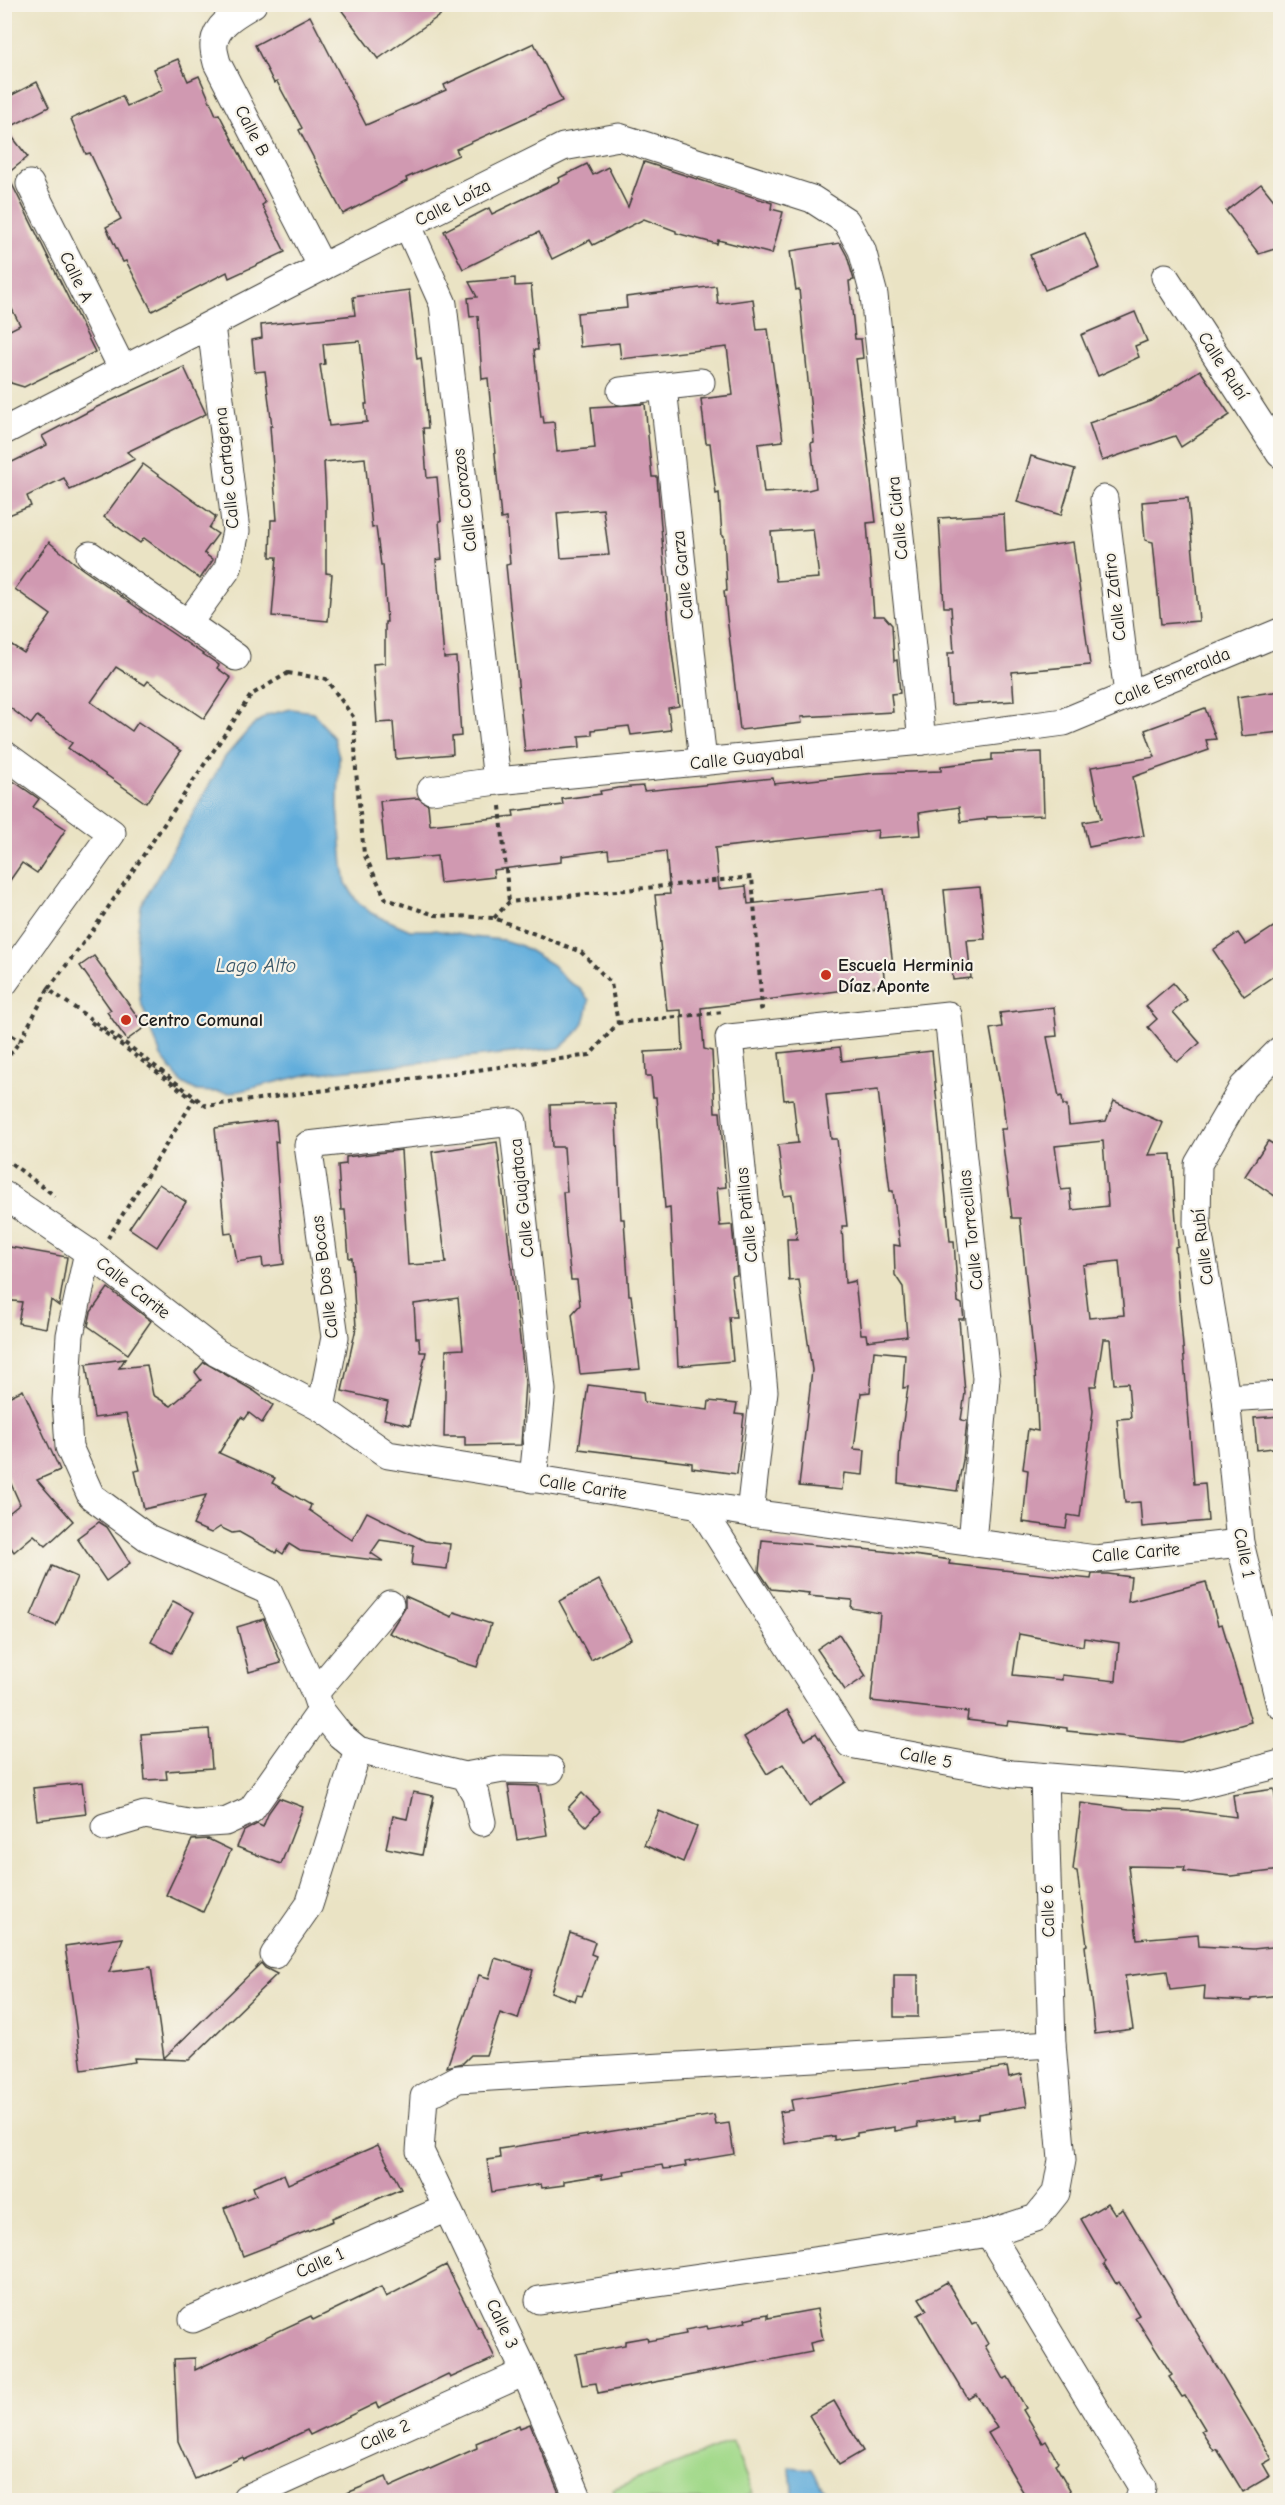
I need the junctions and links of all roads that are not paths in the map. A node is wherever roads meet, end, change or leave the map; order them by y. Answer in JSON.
{"nodes":[{"id":1,"x":253,"y":4,"type":"edge"},
{"id":2,"x":30,"y":184,"type":"dead end"},
{"id":3,"x":408,"y":226,"type":"junction"},
{"id":4,"x":322,"y":267,"type":"junction"},
{"id":5,"x":1165,"y":277,"type":"dead end"},
{"id":6,"x":874,"y":295,"type":"joint"},
{"id":7,"x":211,"y":325,"type":"junction"},
{"id":8,"x":123,"y":370,"type":"junction"},
{"id":9,"x":701,"y":382,"type":"dead end"},
{"id":10,"x":663,"y":387,"type":"junction"},
{"id":11,"x":621,"y":391,"type":"dead end"},
{"id":12,"x":4,"y":431,"type":"edge"},
{"id":13,"x":1281,"y":454,"type":"edge"},
{"id":14,"x":1104,"y":499,"type":"dead end"},
{"id":15,"x":90,"y":555,"type":"dead end"},
{"id":16,"x":189,"y":622,"type":"junction"},
{"id":17,"x":1281,"y":632,"type":"edge"},
{"id":18,"x":236,"y":657,"type":"dead end"},
{"id":19,"x":1128,"y":695,"type":"junction"},
{"id":20,"x":1064,"y":722,"type":"joint"},
{"id":21,"x":922,"y":741,"type":"junction"},
{"id":22,"x":4,"y":754,"type":"edge"},
{"id":23,"x":703,"y":762,"type":"junction"},
{"id":24,"x":497,"y":781,"type":"junction"},
{"id":25,"x":431,"y":790,"type":"dead end"},
{"id":26,"x":4,"y":983,"type":"edge"},
{"id":27,"x":851,"y":1025,"type":"joint"},
{"id":28,"x":1281,"y":1050,"type":"edge"},
{"id":29,"x":308,"y":1145,"type":"joint"},
{"id":30,"x":4,"y":1195,"type":"edge"},
{"id":31,"x":94,"y":1242,"type":"junction"},
{"id":32,"x":1281,"y":1395,"type":"edge"},
{"id":33,"x":1226,"y":1398,"type":"junction"},
{"id":34,"x":321,"y":1408,"type":"junction"},
{"id":35,"x":533,"y":1479,"type":"junction"},
{"id":36,"x":699,"y":1505,"type":"junction"},
{"id":37,"x":750,"y":1513,"type":"junction"},
{"id":38,"x":972,"y":1543,"type":"junction"},
{"id":39,"x":1240,"y":1543,"type":"junction"},
{"id":40,"x":390,"y":1604,"type":"dead end"},
{"id":41,"x":318,"y":1702,"type":"junction"},
{"id":42,"x":1281,"y":1705,"type":"edge"},
{"id":43,"x":358,"y":1750,"type":"junction"},
{"id":44,"x":1281,"y":1764,"type":"edge"},
{"id":45,"x":551,"y":1770,"type":"dead end"},
{"id":46,"x":465,"y":1776,"type":"junction"},
{"id":47,"x":1044,"y":1777,"type":"junction"},
{"id":48,"x":482,"y":1821,"type":"dead end"},
{"id":49,"x":105,"y":1827,"type":"dead end"},
{"id":50,"x":274,"y":1955,"type":"dead end"},
{"id":51,"x":1052,"y":2044,"type":"junction"},
{"id":52,"x":447,"y":2208,"type":"junction"},
{"id":53,"x":989,"y":2233,"type":"junction"},
{"id":54,"x":539,"y":2300,"type":"dead end"},
{"id":55,"x":194,"y":2319,"type":"dead end"},
{"id":56,"x":525,"y":2372,"type":"junction"},
{"id":57,"x":246,"y":2498,"type":"dead end"},
{"id":58,"x":579,"y":2500,"type":"edge"},
{"id":59,"x":1139,"y":2500,"type":"edge"}],
"edges":[{"from":1,"to":4,"type":"street","name":"Calle B"},
{"from":2,"to":8,"type":"street","name":"Calle A"},
{"from":3,"to":4,"type":"street","name":"Calle Loíza"},
{"from":3,"to":6,"type":"street","name":"Calle Loíza"},
{"from":3,"to":24,"type":"street","name":"Calle Corozos"},
{"from":4,"to":7,"type":"street","name":"Calle Loíza"},
{"from":5,"to":13,"type":"street","name":"Calle Rubí"},
{"from":6,"to":21,"type":"street","name":"Calle Cidra"},
{"from":7,"to":8,"type":"street","name":"Calle Loíza"},
{"from":7,"to":16,"type":"street","name":"Calle Cartagena"},
{"from":8,"to":12,"type":"street","name":"Calle Loíza"},
{"from":9,"to":10,"type":"street"},
{"from":10,"to":11,"type":"street"},
{"from":10,"to":23,"type":"street","name":"Calle Garza"},
{"from":14,"to":19,"type":"street","name":"Calle Zafiro"},
{"from":15,"to":16,"type":"street"},
{"from":16,"to":18,"type":"street"},
{"from":17,"to":19,"type":"street","name":"Calle Esmeralda"},
{"from":19,"to":20,"type":"street","name":"Calle Esmeralda"},
{"from":20,"to":21,"type":"street","name":"Calle Guayabal"},
{"from":21,"to":23,"type":"street","name":"Calle Guayabal"},
{"from":22,"to":26,"type":"street"},
{"from":23,"to":24,"type":"street","name":"Calle Guayabal"},
{"from":24,"to":25,"type":"street","name":"Calle Guayabal"},
{"from":27,"to":37,"type":"street","name":"Calle Patillas"},
{"from":27,"to":38,"type":"street","name":"Calle Torrecillas"},
{"from":28,"to":33,"type":"street","name":"Calle Rubí"},
{"from":29,"to":34,"type":"street","name":"Calle Dos Bocas"},
{"from":29,"to":35,"type":"street","name":"Calle Guajataca"},
{"from":30,"to":31,"type":"street","name":"Calle Carite"},
{"from":31,"to":34,"type":"street","name":"Calle Carite"},
{"from":31,"to":41,"type":"street"},
{"from":32,"to":33,"type":"street"},
{"from":33,"to":39,"type":"street","name":"Calle 1"},
{"from":34,"to":35,"type":"street","name":"Calle Carite"},
{"from":35,"to":36,"type":"street","name":"Calle Carite"},
{"from":36,"to":37,"type":"street","name":"Calle Carite"},
{"from":36,"to":47,"type":"street","name":"Calle 5"},
{"from":37,"to":38,"type":"street","name":"Calle Carite"},
{"from":38,"to":39,"type":"street","name":"Calle Carite"},
{"from":39,"to":42,"type":"street","name":"Calle 1"},
{"from":40,"to":41,"type":"street"},
{"from":41,"to":43,"type":"street"},
{"from":41,"to":49,"type":"street"},
{"from":43,"to":46,"type":"street"},
{"from":43,"to":50,"type":"street"},
{"from":44,"to":47,"type":"street","name":"Calle 5"},
{"from":45,"to":46,"type":"street"},
{"from":46,"to":48,"type":"street"},
{"from":47,"to":51,"type":"street","name":"Calle 6"},
{"from":51,"to":52,"type":"street","name":"Calle 3"},
{"from":51,"to":53,"type":"street","name":"Calle 6"},
{"from":52,"to":55,"type":"street","name":"Calle 1"},
{"from":52,"to":56,"type":"street","name":"Calle 3"},
{"from":53,"to":54,"type":"street","name":"Calle 6"},
{"from":53,"to":59,"type":"street"},
{"from":56,"to":57,"type":"street","name":"Calle 2"},
{"from":56,"to":58,"type":"street","name":"Calle 3"}]}
